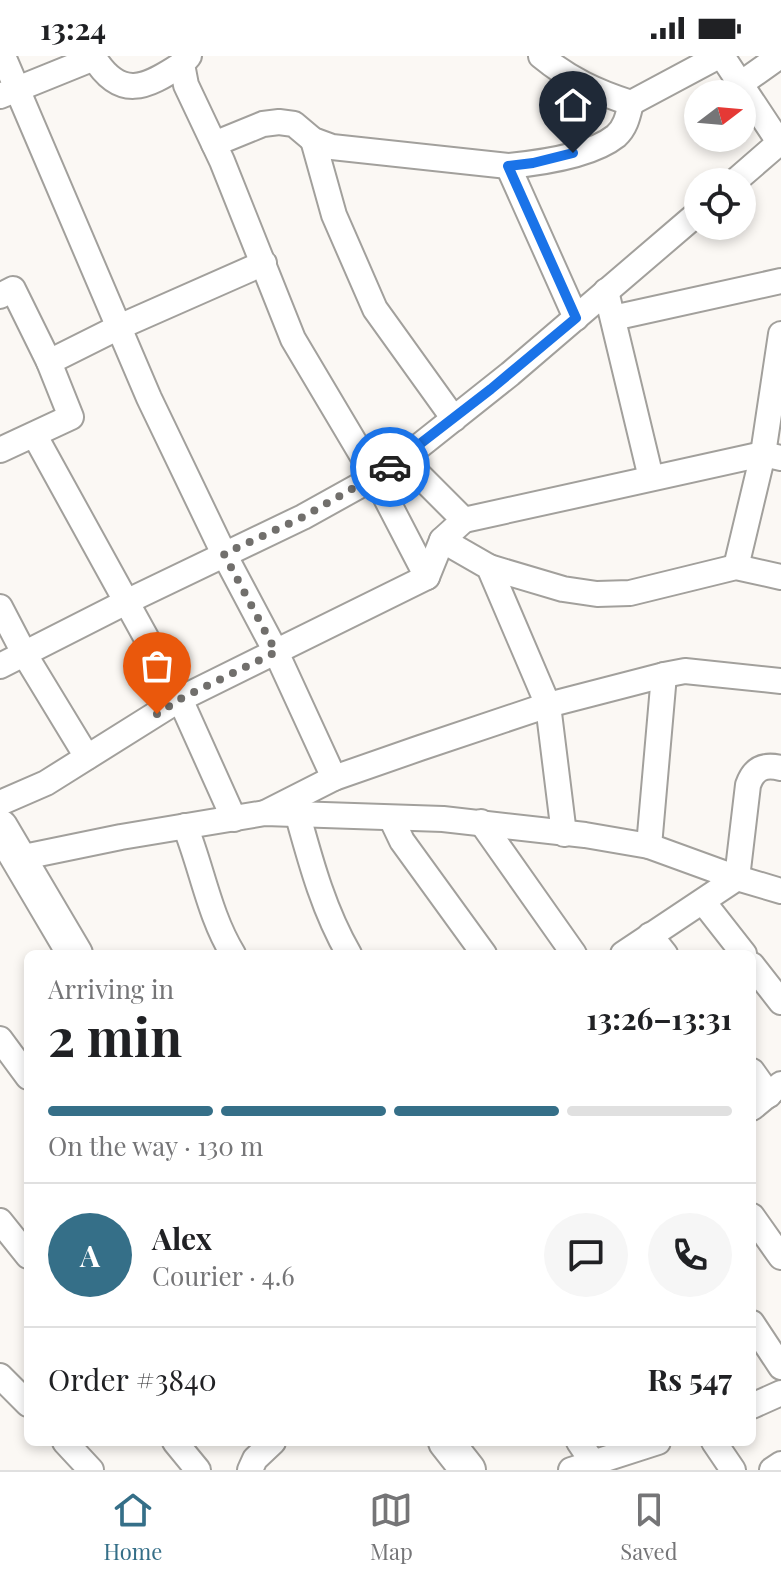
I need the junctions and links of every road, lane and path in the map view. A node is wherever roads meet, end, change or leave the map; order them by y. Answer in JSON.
{"nodes":[{"id":1,"x":3,"y":56,"type":"edge"},
{"id":2,"x":720,"y":56,"type":"edge"},
{"id":3,"x":780,"y":56,"type":"edge"},
{"id":4,"x":94,"y":57,"type":"edge"},
{"id":5,"x":554,"y":59,"type":"edge"},
{"id":6,"x":186,"y":60,"type":"edge"},
{"id":7,"x":736,"y":80,"type":"edge"},
{"id":8,"x":746,"y":80,"type":"edge"},
{"id":9,"x":8,"y":92,"type":"edge"},
{"id":10,"x":631,"y":103,"type":"junction"},
{"id":11,"x":756,"y":109,"type":"edge"},
{"id":12,"x":313,"y":140,"type":"junction"},
{"id":13,"x":214,"y":144,"type":"junction"},
{"id":14,"x":780,"y":144,"type":"edge"},
{"id":15,"x":508,"y":166,"type":"junction"},
{"id":16,"x":751,"y":168,"type":"edge"},
{"id":17,"x":684,"y":225,"type":"edge"},
{"id":18,"x":264,"y":263,"type":"junction"},
{"id":19,"x":781,"y":281,"type":"edge"},
{"id":20,"x":606,"y":291,"type":"junction"},
{"id":21,"x":0,"y":296,"type":"edge"},
{"id":22,"x":576,"y":318,"type":"junction"},
{"id":23,"x":613,"y":318,"type":"junction"},
{"id":24,"x":119,"y":327,"type":"junction"},
{"id":25,"x":781,"y":339,"type":"edge"},
{"id":26,"x":49,"y":362,"type":"junction"},
{"id":27,"x":454,"y":419,"type":"junction"},
{"id":28,"x":35,"y":436,"type":"junction"},
{"id":29,"x":0,"y":450,"type":"edge"},
{"id":30,"x":772,"y":456,"type":"edge"},
{"id":31,"x":403,"y":459,"type":"junction"},
{"id":32,"x":375,"y":477,"type":"junction"},
{"id":33,"x":651,"y":478,"type":"junction"},
{"id":34,"x":464,"y":520,"type":"junction"},
{"id":35,"x":442,"y":540,"type":"junction"},
{"id":36,"x":224,"y":554,"type":"junction"},
{"id":37,"x":489,"y":567,"type":"junction"},
{"id":38,"x":736,"y":567,"type":"junction"},
{"id":39,"x":427,"y":577,"type":"junction"},
{"id":40,"x":781,"y":577,"type":"edge"},
{"id":41,"x":128,"y":601,"type":"junction"},
{"id":42,"x":0,"y":607,"type":"edge"},
{"id":43,"x":276,"y":652,"type":"junction"},
{"id":44,"x":25,"y":655,"type":"junction"},
{"id":45,"x":0,"y":666,"type":"edge"},
{"id":46,"x":664,"y":675,"type":"junction"},
{"id":47,"x":781,"y":681,"type":"edge"},
{"id":48,"x":180,"y":699,"type":"junction"},
{"id":49,"x":548,"y":705,"type":"junction"},
{"id":50,"x":87,"y":757,"type":"junction"},
{"id":51,"x":781,"y":768,"type":"edge"},
{"id":52,"x":334,"y":778,"type":"junction"},
{"id":53,"x":265,"y":813,"type":"junction"},
{"id":54,"x":298,"y":816,"type":"junction"},
{"id":55,"x":391,"y":818,"type":"junction"},
{"id":56,"x":234,"y":819,"type":"junction"},
{"id":57,"x":481,"y":822,"type":"junction"},
{"id":58,"x":185,"y":826,"type":"junction"},
{"id":59,"x":4,"y":830,"type":"edge"},
{"id":60,"x":564,"y":834,"type":"junction"},
{"id":61,"x":649,"y":846,"type":"junction"},
{"id":62,"x":737,"y":878,"type":"junction"},
{"id":63,"x":781,"y":891,"type":"edge"},
{"id":64,"x":704,"y":903,"type":"junction"},
{"id":65,"x":658,"y":944,"type":"edge"},
{"id":66,"x":73,"y":950,"type":"edge"},
{"id":67,"x":231,"y":950,"type":"edge"},
{"id":68,"x":347,"y":950,"type":"edge"},
{"id":69,"x":481,"y":950,"type":"edge"},
{"id":70,"x":571,"y":950,"type":"edge"},
{"id":71,"x":637,"y":950,"type":"edge"},
{"id":72,"x":741,"y":950,"type":"edge"},
{"id":73,"x":756,"y":970,"type":"edge"},
{"id":74,"x":781,"y":1002,"type":"edge"},
{"id":75,"x":0,"y":1039,"type":"edge"},
{"id":76,"x":24,"y":1072,"type":"edge"},
{"id":77,"x":756,"y":1078,"type":"edge"},
{"id":78,"x":767,"y":1096,"type":"edge"},
{"id":79,"x":0,"y":1221,"type":"edge"},
{"id":80,"x":756,"y":1222,"type":"edge"},
{"id":81,"x":24,"y":1251,"type":"edge"},
{"id":82,"x":781,"y":1257,"type":"edge"},
{"id":83,"x":756,"y":1329,"type":"edge"},
{"id":84,"x":781,"y":1367,"type":"edge"},
{"id":85,"x":0,"y":1376,"type":"edge"},
{"id":86,"x":781,"y":1393,"type":"edge"},
{"id":87,"x":24,"y":1400,"type":"edge"},
{"id":88,"x":756,"y":1404,"type":"edge"},
{"id":89,"x":69,"y":1446,"type":"edge"},
{"id":90,"x":178,"y":1446,"type":"edge"},
{"id":91,"x":269,"y":1446,"type":"edge"},
{"id":92,"x":449,"y":1446,"type":"edge"},
{"id":93,"x":580,"y":1446,"type":"edge"},
{"id":94,"x":647,"y":1446,"type":"edge"},
{"id":95,"x":717,"y":1446,"type":"edge"},
{"id":96,"x":781,"y":1464,"type":"edge"},
{"id":97,"x":587,"y":1468,"type":"edge"},
{"id":98,"x":91,"y":1470,"type":"edge"},
{"id":99,"x":198,"y":1470,"type":"edge"},
{"id":100,"x":250,"y":1470,"type":"edge"},
{"id":101,"x":468,"y":1470,"type":"edge"},
{"id":102,"x":733,"y":1470,"type":"edge"},
{"id":103,"x":772,"y":1470,"type":"edge"}],
"edges":[{"from":1,"to":9,"type":"street"},
{"from":2,"to":7,"type":"street"},
{"from":2,"to":10,"type":"street"},
{"from":3,"to":8,"type":"street"},
{"from":4,"to":6,"type":"street"},
{"from":4,"to":9,"type":"street"},
{"from":5,"to":10,"type":"street"},
{"from":6,"to":13,"type":"street"},
{"from":9,"to":24,"type":"street"},
{"from":10,"to":15,"type":"street"},
{"from":11,"to":14,"type":"street"},
{"from":12,"to":13,"type":"street"},
{"from":12,"to":15,"type":"street"},
{"from":12,"to":27,"type":"street"},
{"from":13,"to":18,"type":"street"},
{"from":14,"to":16,"type":"street"},
{"from":15,"to":22,"type":"street"},
{"from":17,"to":20,"type":"street"},
{"from":18,"to":24,"type":"street"},
{"from":18,"to":32,"type":"street"},
{"from":19,"to":23,"type":"street"},
{"from":20,"to":22,"type":"street"},
{"from":20,"to":23,"type":"street"},
{"from":21,"to":26,"type":"street"},
{"from":22,"to":27,"type":"street"},
{"from":23,"to":33,"type":"street"},
{"from":24,"to":26,"type":"street"},
{"from":24,"to":36,"type":"street"},
{"from":25,"to":30,"type":"street"},
{"from":26,"to":28,"type":"street"},
{"from":27,"to":31,"type":"street"},
{"from":28,"to":29,"type":"street"},
{"from":28,"to":41,"type":"street"},
{"from":30,"to":33,"type":"street"},
{"from":30,"to":38,"type":"street"},
{"from":31,"to":32,"type":"street"},
{"from":31,"to":34,"type":"street"},
{"from":32,"to":36,"type":"street"},
{"from":32,"to":39,"type":"street"},
{"from":33,"to":34,"type":"street"},
{"from":34,"to":35,"type":"street"},
{"from":35,"to":37,"type":"street"},
{"from":35,"to":39,"type":"street"},
{"from":36,"to":41,"type":"street"},
{"from":36,"to":43,"type":"street"},
{"from":37,"to":38,"type":"street"},
{"from":37,"to":49,"type":"street"},
{"from":38,"to":40,"type":"street"},
{"from":39,"to":43,"type":"street"},
{"from":41,"to":44,"type":"street"},
{"from":41,"to":48,"type":"street"},
{"from":42,"to":44,"type":"street"},
{"from":43,"to":48,"type":"street"},
{"from":43,"to":52,"type":"street"},
{"from":44,"to":45,"type":"street"},
{"from":44,"to":50,"type":"street"},
{"from":46,"to":47,"type":"street"},
{"from":46,"to":49,"type":"street"},
{"from":46,"to":61,"type":"street"},
{"from":48,"to":50,"type":"street"},
{"from":48,"to":56,"type":"street"},
{"from":49,"to":52,"type":"street"},
{"from":49,"to":60,"type":"street"},
{"from":50,"to":59,"type":"street"},
{"from":51,"to":62,"type":"street"},
{"from":52,"to":53,"type":"street"},
{"from":53,"to":54,"type":"street"},
{"from":53,"to":56,"type":"street"},
{"from":54,"to":55,"type":"street"},
{"from":54,"to":68,"type":"street"},
{"from":55,"to":57,"type":"street"},
{"from":55,"to":69,"type":"street"},
{"from":56,"to":58,"type":"street"},
{"from":57,"to":60,"type":"street"},
{"from":57,"to":70,"type":"street"},
{"from":58,"to":59,"type":"street"},
{"from":58,"to":67,"type":"street"},
{"from":59,"to":66,"type":"street"},
{"from":60,"to":61,"type":"street"},
{"from":61,"to":62,"type":"street"},
{"from":62,"to":63,"type":"street"},
{"from":62,"to":64,"type":"street"},
{"from":64,"to":65,"type":"street"},
{"from":64,"to":72,"type":"street"},
{"from":65,"to":71,"type":"street"},
{"from":73,"to":74,"type":"street"},
{"from":75,"to":76,"type":"street"},
{"from":77,"to":78,"type":"street"},
{"from":79,"to":81,"type":"street"},
{"from":80,"to":82,"type":"street"},
{"from":83,"to":84,"type":"street"},
{"from":85,"to":87,"type":"street"},
{"from":86,"to":88,"type":"street"},
{"from":89,"to":98,"type":"street"},
{"from":90,"to":99,"type":"street"},
{"from":91,"to":100,"type":"street"},
{"from":92,"to":101,"type":"street"},
{"from":93,"to":97,"type":"street"},
{"from":94,"to":97,"type":"street"},
{"from":95,"to":102,"type":"street"},
{"from":96,"to":103,"type":"street"}]}
